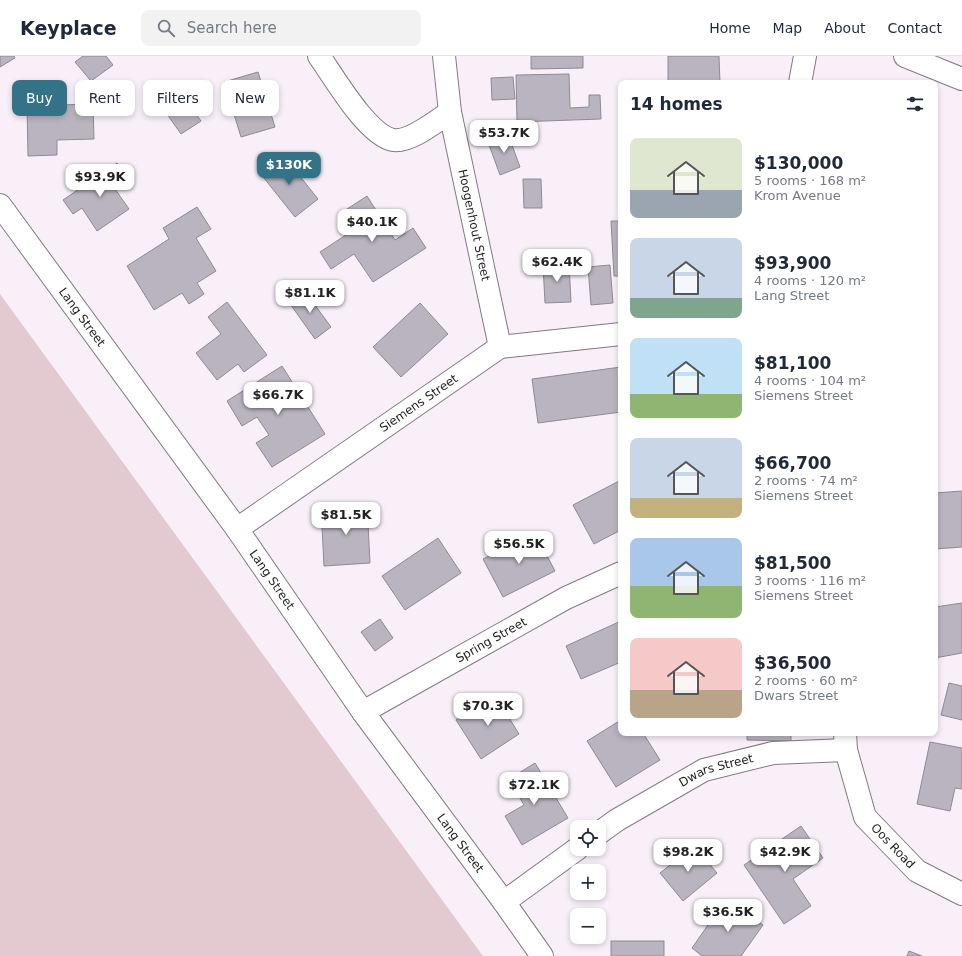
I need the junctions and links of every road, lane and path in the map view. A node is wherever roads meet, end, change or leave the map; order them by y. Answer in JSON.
{"nodes":[{"id":1,"x":319,"y":56,"type":"edge"},
{"id":2,"x":444,"y":56,"type":"edge"},
{"id":3,"x":805,"y":56,"type":"edge"},
{"id":4,"x":905,"y":56,"type":"edge"},
{"id":5,"x":962,"y":79,"type":"edge"},
{"id":6,"x":801,"y":80,"type":"edge"},
{"id":7,"x":450,"y":112,"type":"junction"},
{"id":8,"x":0,"y":206,"type":"edge"},
{"id":9,"x":618,"y":334,"type":"edge"},
{"id":10,"x":500,"y":347,"type":"junction"},
{"id":11,"x":237,"y":529,"type":"junction"},
{"id":12,"x":618,"y":574,"type":"edge"},
{"id":13,"x":363,"y":712,"type":"junction"},
{"id":14,"x":846,"y":741,"type":"edge"},
{"id":15,"x":606,"y":828,"type":"edge"},
{"id":16,"x":570,"y":854,"type":"edge"},
{"id":17,"x":962,"y":894,"type":"edge"},
{"id":18,"x":504,"y":902,"type":"junction"},
{"id":19,"x":542,"y":956,"type":"edge"}],
"edges":[{"from":1,"to":7,"type":"street"},
{"from":2,"to":7,"type":"street","name":"Hoogenhout Street"},
{"from":3,"to":6,"type":"street"},
{"from":4,"to":5,"type":"street"},
{"from":7,"to":10,"type":"street","name":"Hoogenhout Street"},
{"from":8,"to":11,"type":"street","name":"Lang Street"},
{"from":9,"to":10,"type":"street","name":"Siemens Street"},
{"from":10,"to":11,"type":"street","name":"Siemens Street"},
{"from":11,"to":13,"type":"street","name":"Lang Street"},
{"from":12,"to":13,"type":"street","name":"Spring Street"},
{"from":13,"to":18,"type":"street","name":"Lang Street"},
{"from":14,"to":15,"type":"street","name":"Dwars Street"},
{"from":14,"to":17,"type":"street","name":"Oos Road"},
{"from":16,"to":18,"type":"street"},
{"from":18,"to":19,"type":"street","name":"Lang Street"}]}
